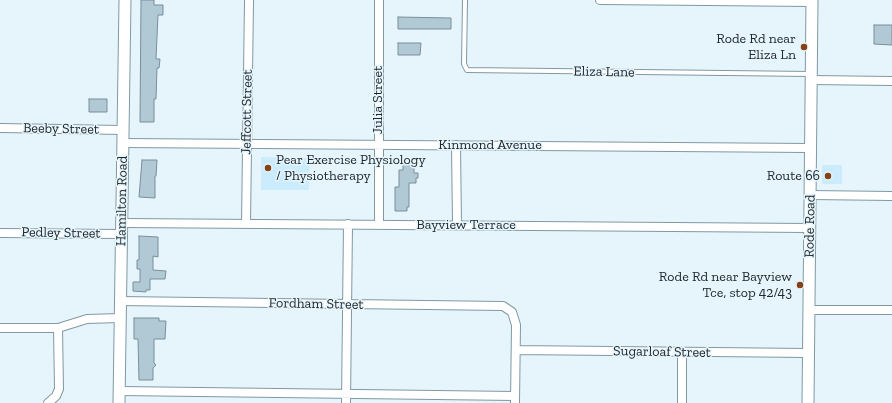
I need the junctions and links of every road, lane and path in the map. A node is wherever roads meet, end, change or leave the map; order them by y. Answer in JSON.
{"nodes":[{"id":1,"x":125,"y":0,"type":"edge"},
{"id":2,"x":249,"y":0,"type":"edge"},
{"id":3,"x":379,"y":0,"type":"edge"},
{"id":4,"x":465,"y":0,"type":"edge"},
{"id":5,"x":600,"y":0,"type":"edge"},
{"id":6,"x":812,"y":1,"type":"edge"},
{"id":7,"x":811,"y":77,"type":"junction"},
{"id":8,"x":892,"y":81,"type":"edge"},
{"id":9,"x":0,"y":128,"type":"edge"},
{"id":10,"x":122,"y":130,"type":"junction"},
{"id":11,"x":122,"y":143,"type":"junction"},
{"id":12,"x":247,"y":144,"type":"junction"},
{"id":13,"x":378,"y":145,"type":"junction"},
{"id":14,"x":456,"y":145,"type":"junction"},
{"id":15,"x":810,"y":148,"type":"junction"},
{"id":16,"x":810,"y":195,"type":"junction"},
{"id":17,"x":892,"y":196,"type":"edge"},
{"id":18,"x":246,"y":224,"type":"junction"},
{"id":19,"x":348,"y":224,"type":"junction"},
{"id":20,"x":378,"y":225,"type":"junction"},
{"id":21,"x":457,"y":225,"type":"junction"},
{"id":22,"x":122,"y":228,"type":"junction"},
{"id":23,"x":810,"y":228,"type":"junction"},
{"id":24,"x":0,"y":232,"type":"edge"},
{"id":25,"x":120,"y":301,"type":"junction"},
{"id":26,"x":348,"y":304,"type":"junction"},
{"id":27,"x":809,"y":310,"type":"junction"},
{"id":28,"x":892,"y":310,"type":"edge"},
{"id":29,"x":120,"y":318,"type":"junction"},
{"id":30,"x":0,"y":328,"type":"edge"},
{"id":31,"x":58,"y":328,"type":"junction"},
{"id":32,"x":516,"y":350,"type":"junction"},
{"id":33,"x":682,"y":352,"type":"junction"},
{"id":34,"x":808,"y":353,"type":"junction"},
{"id":35,"x":120,"y":391,"type":"junction"},
{"id":36,"x":346,"y":394,"type":"junction"},
{"id":37,"x":515,"y":400,"type":"edge"},
{"id":38,"x":48,"y":403,"type":"edge"},
{"id":39,"x":119,"y":403,"type":"edge"},
{"id":40,"x":346,"y":403,"type":"edge"},
{"id":41,"x":682,"y":403,"type":"edge"},
{"id":42,"x":808,"y":403,"type":"edge"}],
"edges":[{"from":1,"to":10,"type":"main road","name":"Hamilton Road"},
{"from":2,"to":12,"type":"street","name":"Jeffcott Street"},
{"from":3,"to":13,"type":"street","name":"Julia Street"},
{"from":4,"to":7,"type":"lane","name":"Eliza Lane"},
{"from":5,"to":6,"type":"street"},
{"from":6,"to":7,"type":"main road","name":"Rode Road"},
{"from":7,"to":8,"type":"street"},
{"from":7,"to":15,"type":"main road","name":"Rode Road"},
{"from":9,"to":10,"type":"street","name":"Beeby Street"},
{"from":10,"to":11,"type":"main road","name":"Hamilton Road"},
{"from":11,"to":12,"type":"street","name":"Kinmond Avenue"},
{"from":11,"to":22,"type":"main road","name":"Hamilton Road"},
{"from":12,"to":13,"type":"street","name":"Kinmond Avenue"},
{"from":12,"to":18,"type":"street","name":"Jeffcott Street"},
{"from":13,"to":14,"type":"street","name":"Kinmond Avenue"},
{"from":13,"to":20,"type":"street","name":"Julia Street"},
{"from":14,"to":15,"type":"street","name":"Kinmond Avenue"},
{"from":14,"to":21,"type":"street"},
{"from":15,"to":16,"type":"main road","name":"Rode Road"},
{"from":16,"to":17,"type":"street"},
{"from":16,"to":23,"type":"main road","name":"Rode Road"},
{"from":18,"to":19,"type":"street","name":"Bayview Terrace"},
{"from":18,"to":22,"type":"street","name":"Bayview Terrace"},
{"from":19,"to":20,"type":"street","name":"Bayview Terrace"},
{"from":19,"to":26,"type":"street"},
{"from":20,"to":21,"type":"street","name":"Bayview Terrace"},
{"from":21,"to":23,"type":"street","name":"Bayview Terrace"},
{"from":22,"to":24,"type":"street","name":"Pedley Street"},
{"from":22,"to":25,"type":"main road","name":"Hamilton Road"},
{"from":23,"to":27,"type":"main road","name":"Rode Road"},
{"from":25,"to":26,"type":"street","name":"Fordham Street"},
{"from":25,"to":29,"type":"main road","name":"Hamilton Road"},
{"from":26,"to":32,"type":"street","name":"Fordham Street"},
{"from":26,"to":36,"type":"street"},
{"from":27,"to":28,"type":"street"},
{"from":27,"to":34,"type":"main road","name":"Rode Road"},
{"from":29,"to":31,"type":"street"},
{"from":29,"to":35,"type":"main road","name":"Hamilton Road"},
{"from":30,"to":31,"type":"street"},
{"from":31,"to":38,"type":"street"},
{"from":32,"to":33,"type":"street","name":"Sugarloaf Street"},
{"from":32,"to":37,"type":"street"},
{"from":33,"to":34,"type":"street","name":"Sugarloaf Street"},
{"from":33,"to":41,"type":"street"},
{"from":34,"to":42,"type":"main road","name":"Rode Road"},
{"from":35,"to":36,"type":"street"},
{"from":35,"to":39,"type":"main road","name":"Hamilton Road"},
{"from":36,"to":37,"type":"street"},
{"from":36,"to":40,"type":"street"}]}
